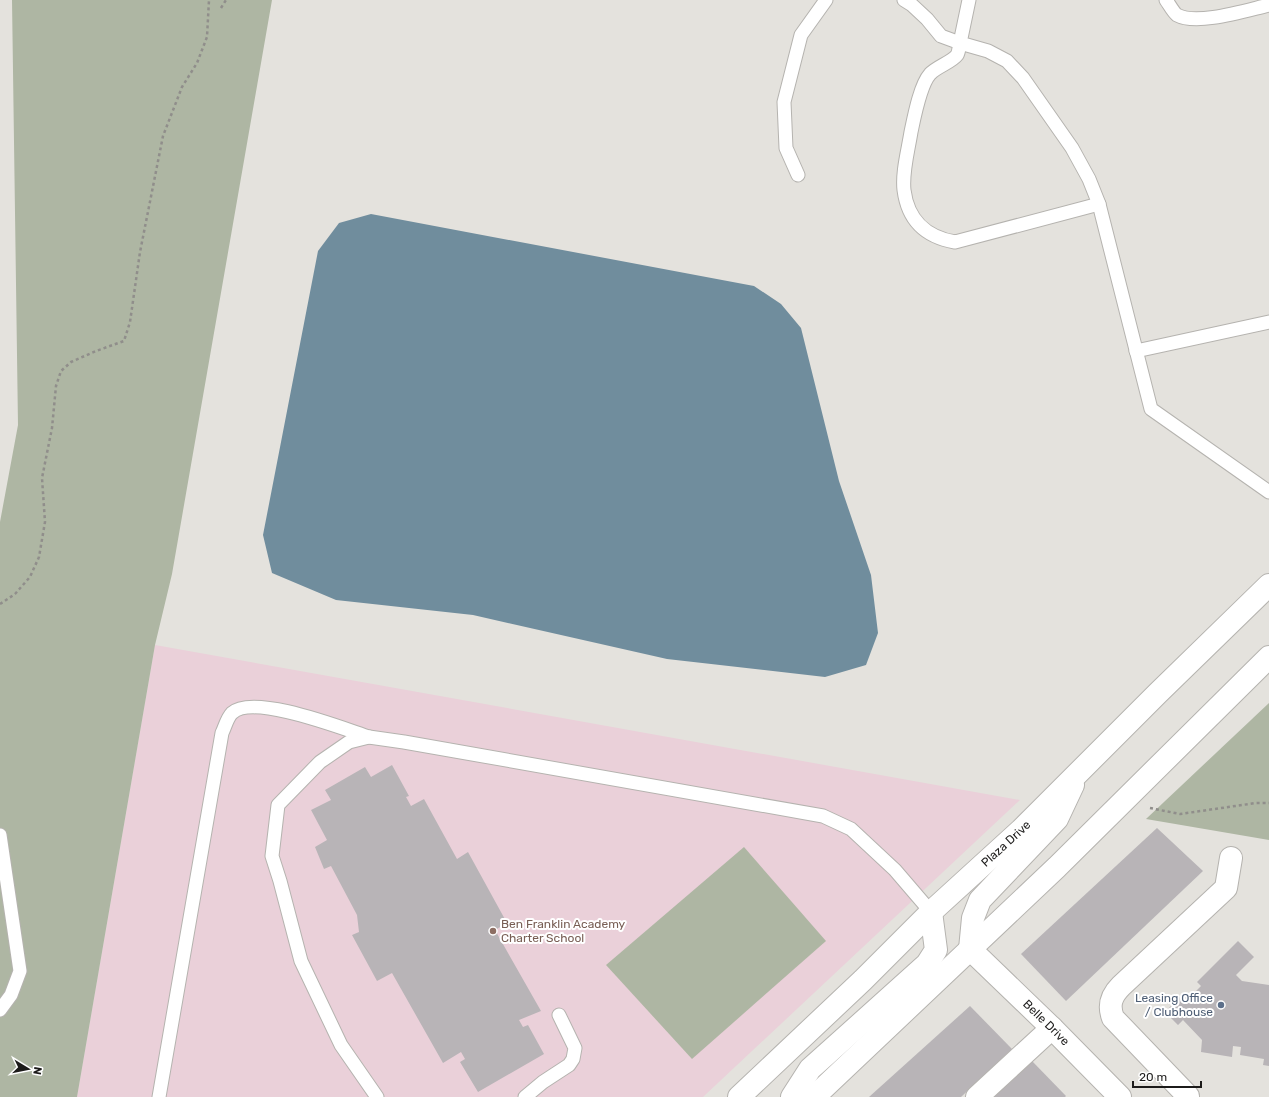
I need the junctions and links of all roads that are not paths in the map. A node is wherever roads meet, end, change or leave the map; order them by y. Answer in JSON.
{"nodes":[{"id":1,"x":826,"y":0,"type":"edge"},
{"id":2,"x":905,"y":0,"type":"edge"},
{"id":3,"x":969,"y":0,"type":"edge"},
{"id":4,"x":1166,"y":0,"type":"edge"},
{"id":5,"x":1269,"y":5,"type":"edge"},
{"id":6,"x":960,"y":43,"type":"junction"},
{"id":7,"x":798,"y":175,"type":"dead end"},
{"id":8,"x":1099,"y":204,"type":"junction"},
{"id":9,"x":1269,"y":322,"type":"edge"},
{"id":10,"x":1136,"y":351,"type":"junction"},
{"id":11,"x":1269,"y":492,"type":"edge"},
{"id":12,"x":1269,"y":585,"type":"edge"},
{"id":13,"x":1269,"y":657,"type":"edge"},
{"id":14,"x":369,"y":737,"type":"junction"},
{"id":15,"x":1078,"y":773,"type":"junction"},
{"id":16,"x":0,"y":835,"type":"edge"},
{"id":17,"x":1231,"y":858,"type":"dead end"},
{"id":18,"x":931,"y":912,"type":"junction"},
{"id":19,"x":970,"y":949,"type":"junction"},
{"id":20,"x":0,"y":1010,"type":"edge"},
{"id":21,"x":559,"y":1016,"type":"dead end"},
{"id":22,"x":1052,"y":1028,"type":"junction"},
{"id":23,"x":159,"y":1097,"type":"edge"},
{"id":24,"x":377,"y":1097,"type":"edge"},
{"id":25,"x":525,"y":1097,"type":"edge"},
{"id":26,"x":739,"y":1097,"type":"edge"},
{"id":27,"x":792,"y":1097,"type":"edge"},
{"id":28,"x":814,"y":1097,"type":"edge"},
{"id":29,"x":977,"y":1097,"type":"edge"},
{"id":30,"x":1120,"y":1097,"type":"edge"},
{"id":31,"x":1186,"y":1097,"type":"edge"}],
"edges":[{"from":1,"to":7,"type":"lane"},
{"from":2,"to":6,"type":"lane"},
{"from":3,"to":6,"type":"lane"},
{"from":4,"to":5,"type":"lane"},
{"from":6,"to":8,"type":"lane"},
{"from":6,"to":8,"type":"lane"},
{"from":8,"to":10,"type":"lane"},
{"from":9,"to":10,"type":"lane"},
{"from":10,"to":11,"type":"lane"},
{"from":12,"to":15,"type":"street","name":"Plaza Drive"},
{"from":13,"to":19,"type":"street"},
{"from":14,"to":18,"type":"lane"},
{"from":14,"to":23,"type":"lane"},
{"from":14,"to":24,"type":"lane"},
{"from":15,"to":18,"type":"street","name":"Plaza Drive"},
{"from":15,"to":19,"type":"street"},
{"from":16,"to":20,"type":"lane"},
{"from":17,"to":31,"type":"street"},
{"from":18,"to":26,"type":"street","name":"Plaza Drive"},
{"from":18,"to":27,"type":"street"},
{"from":19,"to":22,"type":"street","name":"Belle Drive"},
{"from":19,"to":28,"type":"street"},
{"from":21,"to":25,"type":"lane"},
{"from":22,"to":29,"type":"street"},
{"from":22,"to":30,"type":"street","name":"Belle Drive"}]}
